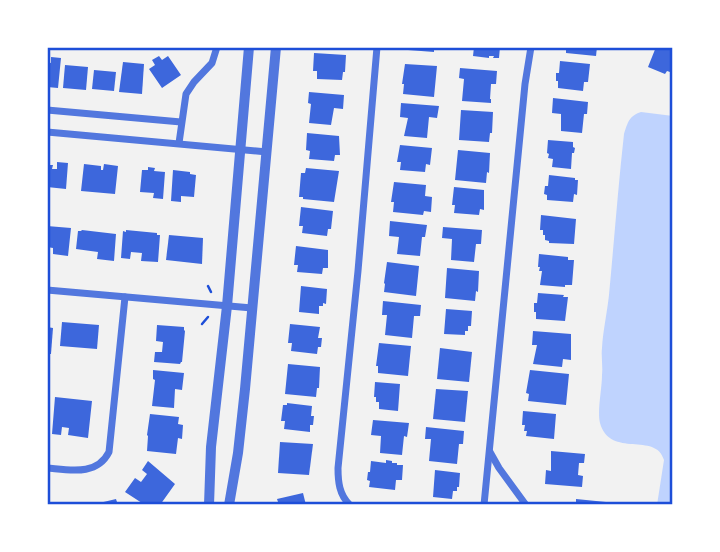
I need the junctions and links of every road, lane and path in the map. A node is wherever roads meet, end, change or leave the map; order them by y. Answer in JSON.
{"nodes":[{"id":1,"x":218,"y":47,"type":"edge"},
{"id":2,"x":249,"y":47,"type":"edge"},
{"id":3,"x":276,"y":47,"type":"edge"},
{"id":4,"x":377,"y":47,"type":"edge"},
{"id":5,"x":531,"y":47,"type":"edge"},
{"id":6,"x":47,"y":110,"type":"edge"},
{"id":7,"x":181,"y":122,"type":"junction"},
{"id":8,"x":47,"y":132,"type":"edge"},
{"id":9,"x":179,"y":144,"type":"junction"},
{"id":10,"x":241,"y":149,"type":"junction"},
{"id":11,"x":267,"y":152,"type":"junction"},
{"id":12,"x":208,"y":286,"type":"dead end"},
{"id":13,"x":47,"y":290,"type":"edge"},
{"id":14,"x":211,"y":292,"type":"dead end"},
{"id":15,"x":125,"y":297,"type":"junction"},
{"id":16,"x":227,"y":306,"type":"junction"},
{"id":17,"x":253,"y":308,"type":"junction"},
{"id":18,"x":208,"y":317,"type":"dead end"},
{"id":19,"x":202,"y":324,"type":"dead end"},
{"id":20,"x":490,"y":451,"type":"junction"},
{"id":21,"x":47,"y":468,"type":"edge"},
{"id":22,"x":348,"y":504,"type":"edge"},
{"id":23,"x":209,"y":505,"type":"edge"},
{"id":24,"x":229,"y":505,"type":"edge"},
{"id":25,"x":484,"y":505,"type":"edge"},
{"id":26,"x":526,"y":505,"type":"edge"}],
"edges":[{"from":1,"to":7,"type":"street"},
{"from":2,"to":10,"type":"street"},
{"from":3,"to":11,"type":"street"},
{"from":4,"to":22,"type":"street"},
{"from":5,"to":20,"type":"street"},
{"from":6,"to":7,"type":"street"},
{"from":7,"to":9,"type":"street"},
{"from":8,"to":9,"type":"street"},
{"from":9,"to":10,"type":"street"},
{"from":10,"to":11,"type":"street"},
{"from":10,"to":16,"type":"street"},
{"from":11,"to":17,"type":"street"},
{"from":12,"to":14,"type":"path"},
{"from":13,"to":15,"type":"street"},
{"from":15,"to":16,"type":"street"},
{"from":15,"to":21,"type":"street"},
{"from":16,"to":17,"type":"street"},
{"from":16,"to":23,"type":"street"},
{"from":17,"to":24,"type":"street"},
{"from":18,"to":19,"type":"path"},
{"from":20,"to":25,"type":"street"},
{"from":20,"to":26,"type":"street"}]}
